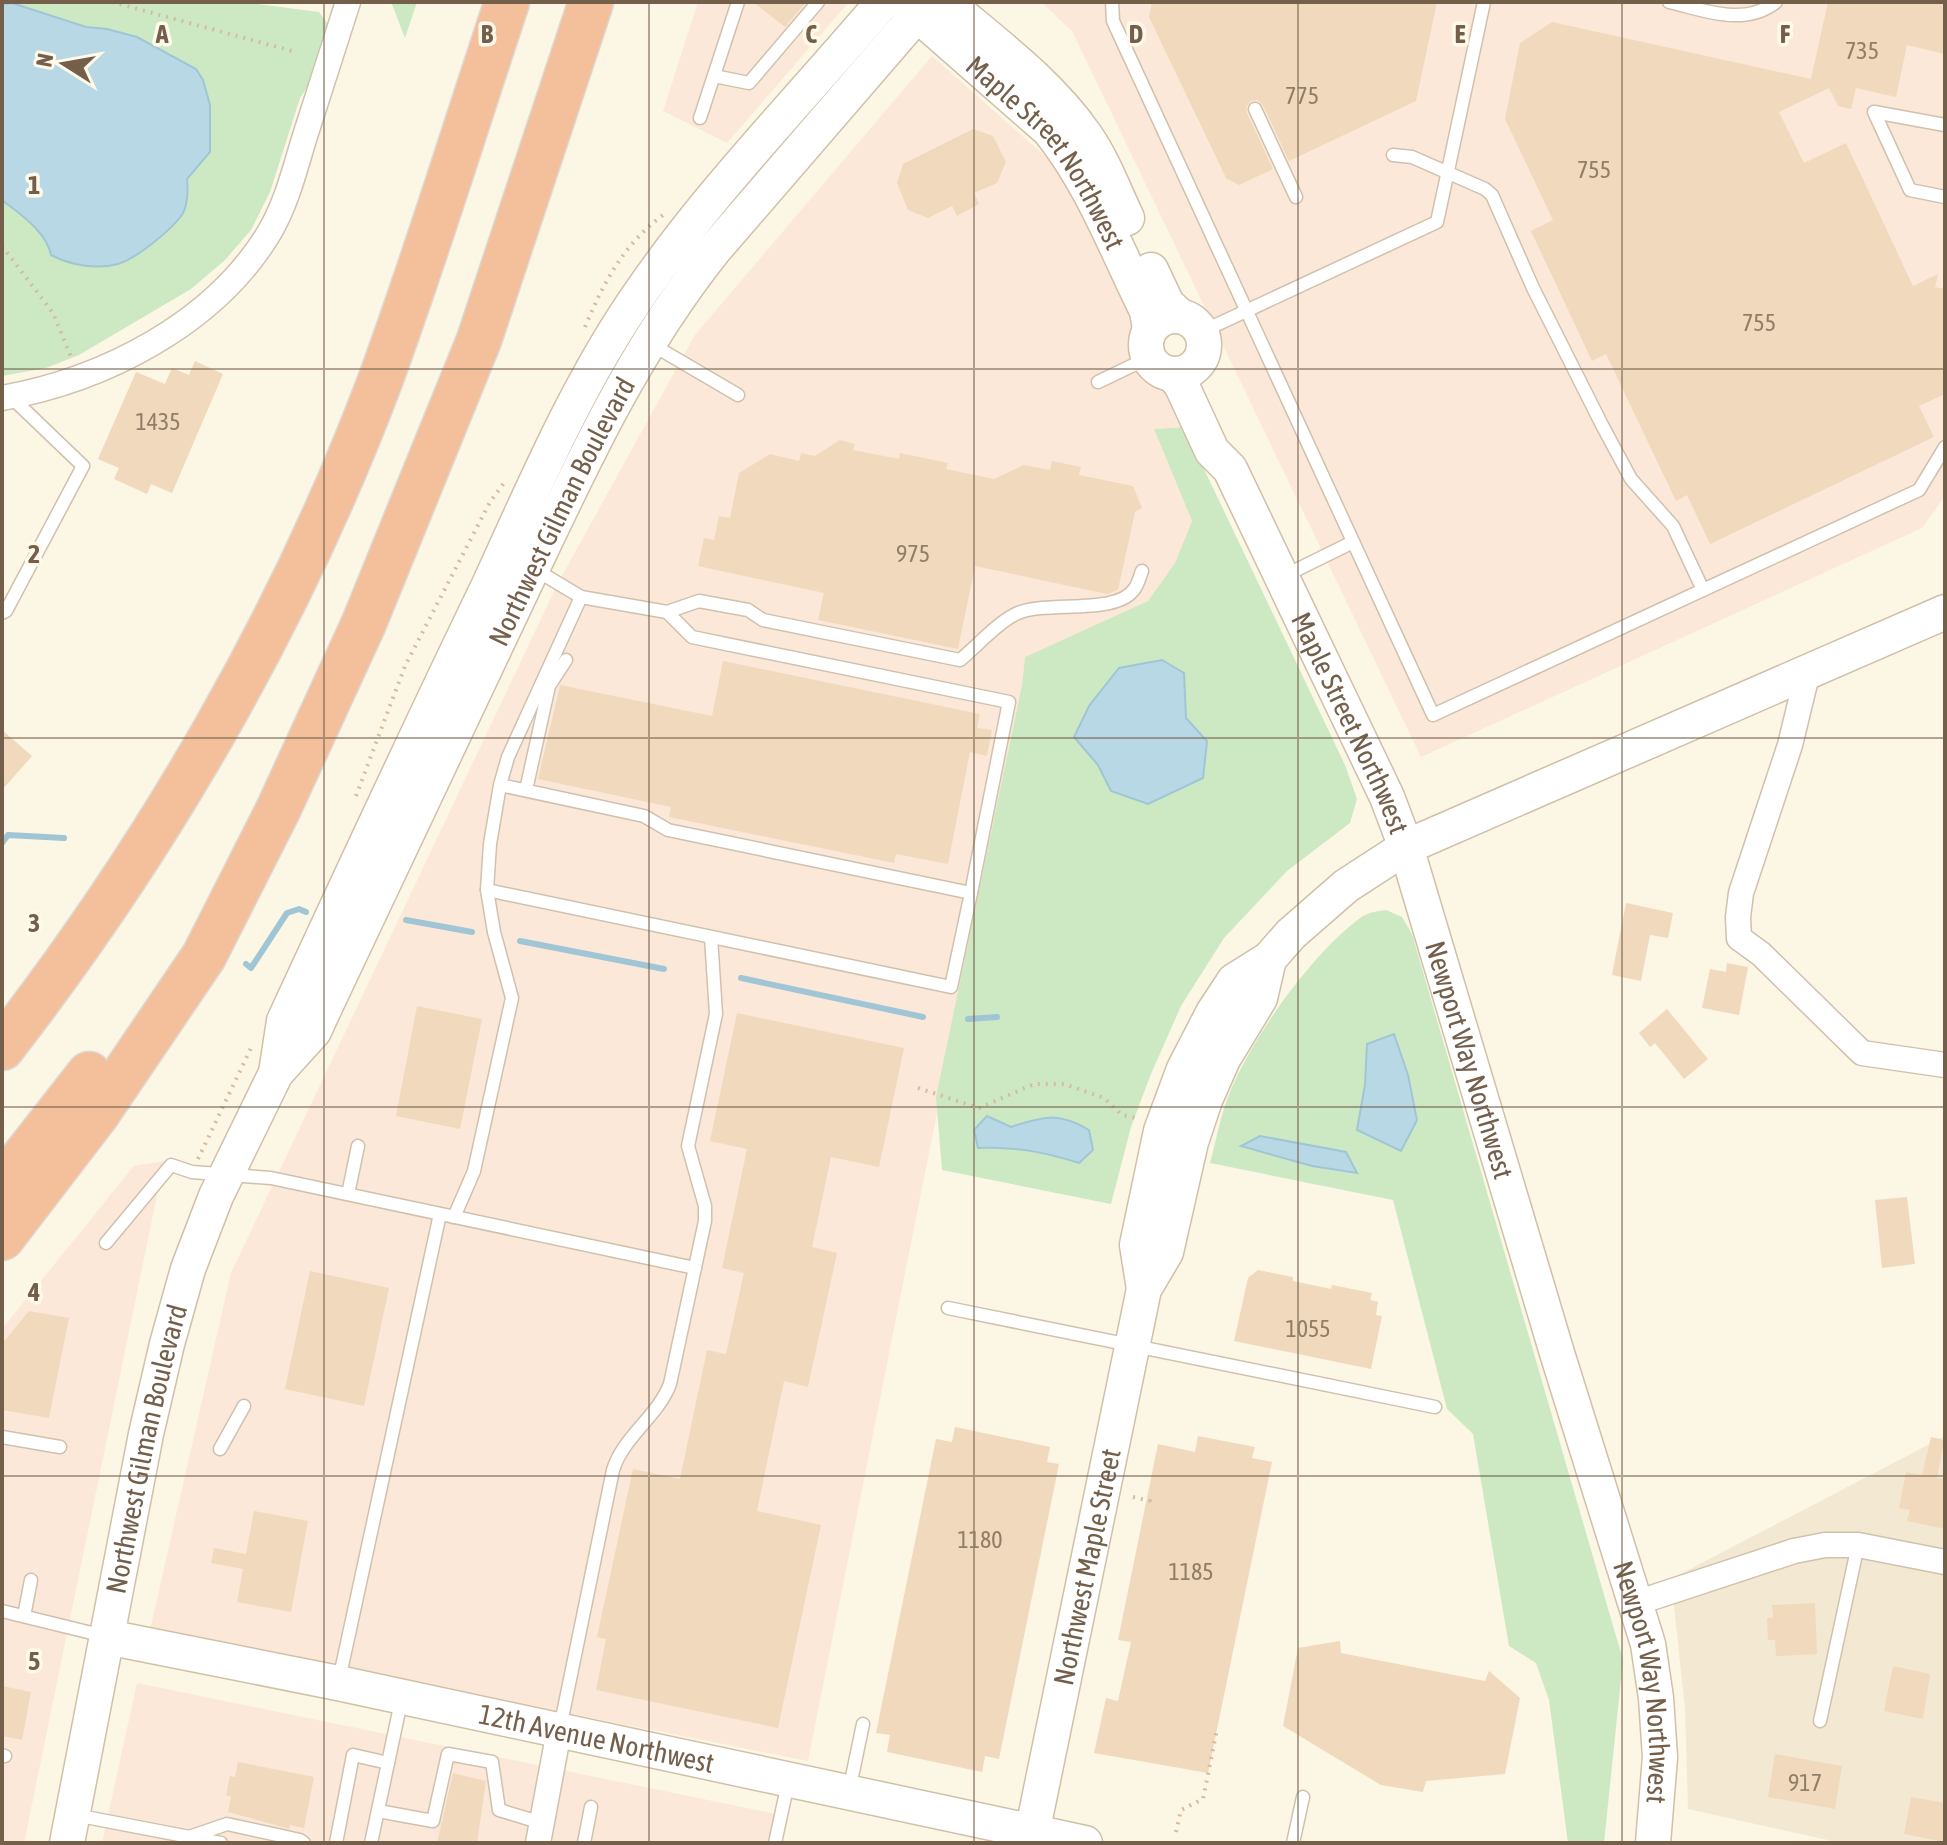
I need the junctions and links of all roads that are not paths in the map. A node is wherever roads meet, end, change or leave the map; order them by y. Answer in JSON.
{"nodes":[{"id":1,"x":344,"y":2,"type":"edge"},
{"id":2,"x":507,"y":2,"type":"edge"},
{"id":3,"x":591,"y":2,"type":"edge"},
{"id":4,"x":738,"y":2,"type":"edge"},
{"id":5,"x":818,"y":2,"type":"edge"},
{"id":6,"x":883,"y":2,"type":"edge"},
{"id":7,"x":1112,"y":2,"type":"edge"},
{"id":8,"x":1484,"y":2,"type":"edge"},
{"id":9,"x":1669,"y":2,"type":"edge"},
{"id":10,"x":1776,"y":2,"type":"edge"},
{"id":11,"x":923,"y":5,"type":"edge"},
{"id":12,"x":714,"y":76,"type":"junction"},
{"id":13,"x":1255,"y":109,"type":"dead end"},
{"id":14,"x":700,"y":118,"type":"dead end"},
{"id":15,"x":1945,"y":125,"type":"edge"},
{"id":16,"x":1393,"y":155,"type":"dead end"},
{"id":17,"x":1448,"y":173,"type":"junction"},
{"id":18,"x":1296,"y":197,"type":"dead end"},
{"id":19,"x":1945,"y":197,"type":"edge"},
{"id":20,"x":1246,"y":311,"type":"junction"},
{"id":21,"x":648,"y":342,"type":"junction"},
{"id":22,"x":1175,"y":346,"type":"junction"},
{"id":23,"x":1098,"y":382,"type":"dead end"},
{"id":24,"x":738,"y":395,"type":"dead end"},
{"id":25,"x":6,"y":397,"type":"edge"},
{"id":26,"x":1945,"y":447,"type":"edge"},
{"id":27,"x":1353,"y":542,"type":"junction"},
{"id":28,"x":517,"y":562,"type":"junction"},
{"id":29,"x":1142,"y":571,"type":"dead end"},
{"id":30,"x":1282,"y":576,"type":"junction"},
{"id":31,"x":1703,"y":590,"type":"junction"},
{"id":32,"x":581,"y":597,"type":"junction"},
{"id":33,"x":667,"y":612,"type":"junction"},
{"id":34,"x":1945,"y":612,"type":"edge"},
{"id":35,"x":2,"y":613,"type":"edge"},
{"id":36,"x":364,"y":623,"type":"junction"},
{"id":37,"x":566,"y":660,"type":"dead end"},
{"id":38,"x":1808,"y":671,"type":"junction"},
{"id":39,"x":500,"y":785,"type":"junction"},
{"id":40,"x":526,"y":790,"type":"junction"},
{"id":41,"x":1406,"y":847,"type":"junction"},
{"id":42,"x":122,"y":879,"type":"junction"},
{"id":43,"x":487,"y":890,"type":"junction"},
{"id":44,"x":971,"y":893,"type":"junction"},
{"id":45,"x":711,"y":937,"type":"junction"},
{"id":46,"x":2,"y":1015,"type":"edge"},
{"id":47,"x":2,"y":1048,"type":"edge"},
{"id":48,"x":1945,"y":1065,"type":"edge"},
{"id":49,"x":358,"y":1146,"type":"dead end"},
{"id":50,"x":226,"y":1174,"type":"junction"},
{"id":51,"x":2,"y":1185,"type":"edge"},
{"id":52,"x":348,"y":1194,"type":"junction"},
{"id":53,"x":440,"y":1214,"type":"junction"},
{"id":54,"x":454,"y":1217,"type":"junction"},
{"id":55,"x":2,"y":1238,"type":"edge"},
{"id":56,"x":106,"y":1243,"type":"dead end"},
{"id":57,"x":695,"y":1268,"type":"junction"},
{"id":58,"x":948,"y":1308,"type":"dead end"},
{"id":59,"x":1132,"y":1347,"type":"junction"},
{"id":60,"x":244,"y":1406,"type":"dead end"},
{"id":61,"x":1435,"y":1407,"type":"dead end"},
{"id":62,"x":2,"y":1437,"type":"edge"},
{"id":63,"x":60,"y":1447,"type":"dead end"},
{"id":64,"x":220,"y":1449,"type":"dead end"},
{"id":65,"x":1858,"y":1545,"type":"junction"},
{"id":66,"x":1945,"y":1562,"type":"edge"},
{"id":67,"x":31,"y":1580,"type":"dead end"},
{"id":68,"x":1636,"y":1603,"type":"junction"},
{"id":69,"x":2,"y":1611,"type":"edge"},
{"id":70,"x":24,"y":1616,"type":"junction"},
{"id":71,"x":107,"y":1637,"type":"junction"},
{"id":72,"x":338,"y":1683,"type":"junction"},
{"id":73,"x":402,"y":1696,"type":"junction"},
{"id":74,"x":1820,"y":1721,"type":"dead end"},
{"id":75,"x":863,"y":1724,"type":"dead end"},
{"id":76,"x":559,"y":1731,"type":"junction"},
{"id":77,"x":388,"y":1763,"type":"junction"},
{"id":78,"x":788,"y":1779,"type":"junction"},
{"id":79,"x":848,"y":1793,"type":"junction"},
{"id":80,"x":1303,"y":1797,"type":"dead end"},
{"id":81,"x":591,"y":1807,"type":"dead end"},
{"id":82,"x":378,"y":1811,"type":"junction"},
{"id":83,"x":70,"y":1829,"type":"edge"},
{"id":84,"x":540,"y":1833,"type":"edge"},
{"id":85,"x":189,"y":1837,"type":"junction"},
{"id":86,"x":1031,"y":1837,"type":"edge"},
{"id":87,"x":221,"y":1843,"type":"edge"},
{"id":88,"x":304,"y":1843,"type":"edge"},
{"id":89,"x":336,"y":1843,"type":"edge"},
{"id":90,"x":371,"y":1843,"type":"edge"},
{"id":91,"x":584,"y":1843,"type":"edge"},
{"id":92,"x":775,"y":1843,"type":"edge"},
{"id":93,"x":1085,"y":1843,"type":"edge"},
{"id":94,"x":1293,"y":1843,"type":"edge"},
{"id":95,"x":1653,"y":1843,"type":"edge"}],
"edges":[{"from":1,"to":25,"type":"street"},
{"from":2,"to":42,"type":"highway"},
{"from":3,"to":36,"type":"highway"},
{"from":4,"to":12,"type":"lane"},
{"from":5,"to":12,"type":"lane"},
{"from":6,"to":28,"type":"street","name":"Northwest Gilman Boulevard"},
{"from":7,"to":20,"type":"lane"},
{"from":8,"to":17,"type":"lane"},
{"from":9,"to":10,"type":"lane"},
{"from":11,"to":21,"type":"street","name":"Northwest Gilman Boulevard"},
{"from":11,"to":22,"type":"street","name":"Maple Street Northwest"},
{"from":12,"to":14,"type":"lane"},
{"from":13,"to":18,"type":"lane"},
{"from":15,"to":19,"type":"lane"},
{"from":16,"to":17,"type":"lane"},
{"from":17,"to":20,"type":"lane"},
{"from":17,"to":31,"type":"lane"},
{"from":20,"to":22,"type":"lane"},
{"from":20,"to":27,"type":"lane"},
{"from":21,"to":24,"type":"lane"},
{"from":21,"to":28,"type":"street","name":"Northwest Gilman Boulevard"},
{"from":22,"to":23,"type":"lane"},
{"from":22,"to":30,"type":"street","name":"Maple Street Northwest"},
{"from":25,"to":35,"type":"lane"},
{"from":26,"to":31,"type":"lane"},
{"from":27,"to":30,"type":"lane"},
{"from":27,"to":31,"type":"lane"},
{"from":28,"to":32,"type":"lane"},
{"from":28,"to":50,"type":"street","name":"Northwest Gilman Boulevard"},
{"from":29,"to":33,"type":"lane"},
{"from":30,"to":41,"type":"street","name":"Maple Street Northwest"},
{"from":32,"to":33,"type":"lane"},
{"from":32,"to":39,"type":"lane"},
{"from":33,"to":44,"type":"lane"},
{"from":34,"to":38,"type":"street"},
{"from":36,"to":51,"type":"highway"},
{"from":36,"to":55,"type":"highway"},
{"from":37,"to":40,"type":"lane"},
{"from":38,"to":41,"type":"street"},
{"from":38,"to":48,"type":"street"},
{"from":39,"to":40,"type":"lane"},
{"from":39,"to":43,"type":"lane"},
{"from":40,"to":44,"type":"lane"},
{"from":41,"to":59,"type":"street","name":"Northwest Maple Street"},
{"from":41,"to":68,"type":"street","name":"Newport Way Northwest"},
{"from":42,"to":46,"type":"highway"},
{"from":42,"to":47,"type":"highway"},
{"from":43,"to":45,"type":"lane"},
{"from":43,"to":54,"type":"lane"},
{"from":44,"to":45,"type":"lane"},
{"from":45,"to":57,"type":"lane"},
{"from":49,"to":52,"type":"lane"},
{"from":50,"to":52,"type":"lane"},
{"from":50,"to":56,"type":"lane"},
{"from":50,"to":71,"type":"street","name":"Northwest Gilman Boulevard"},
{"from":52,"to":53,"type":"lane"},
{"from":53,"to":54,"type":"lane"},
{"from":53,"to":72,"type":"lane"},
{"from":54,"to":57,"type":"lane"},
{"from":57,"to":76,"type":"lane"},
{"from":58,"to":59,"type":"lane"},
{"from":59,"to":61,"type":"lane"},
{"from":59,"to":86,"type":"street","name":"Northwest Maple Street"},
{"from":60,"to":64,"type":"lane"},
{"from":62,"to":63,"type":"lane"},
{"from":65,"to":66,"type":"street"},
{"from":65,"to":68,"type":"street"},
{"from":65,"to":74,"type":"lane"},
{"from":67,"to":70,"type":"lane"},
{"from":68,"to":95,"type":"street","name":"Newport Way Northwest"},
{"from":69,"to":70,"type":"lane"},
{"from":70,"to":71,"type":"lane"},
{"from":71,"to":72,"type":"street","name":"12th Avenue Northwest"},
{"from":71,"to":83,"type":"street","name":"Northwest Gilman Boulevard"},
{"from":72,"to":73,"type":"street","name":"12th Avenue Northwest"},
{"from":73,"to":76,"type":"street","name":"12th Avenue Northwest"},
{"from":73,"to":77,"type":"lane"},
{"from":75,"to":79,"type":"lane"},
{"from":76,"to":78,"type":"street","name":"12th Avenue Northwest"},
{"from":76,"to":84,"type":"street"},
{"from":77,"to":82,"type":"lane"},
{"from":77,"to":89,"type":"lane"},
{"from":78,"to":79,"type":"street","name":"12th Avenue Northwest"},
{"from":78,"to":92,"type":"lane"},
{"from":79,"to":86,"type":"street","name":"12th Avenue Northwest"},
{"from":80,"to":94,"type":"lane"},
{"from":81,"to":91,"type":"lane"},
{"from":82,"to":84,"type":"lane"},
{"from":82,"to":90,"type":"lane"},
{"from":83,"to":85,"type":"lane"},
{"from":85,"to":87,"type":"lane"},
{"from":85,"to":88,"type":"lane"},
{"from":86,"to":93,"type":"street","name":"12th Avenue Northwest"}]}
